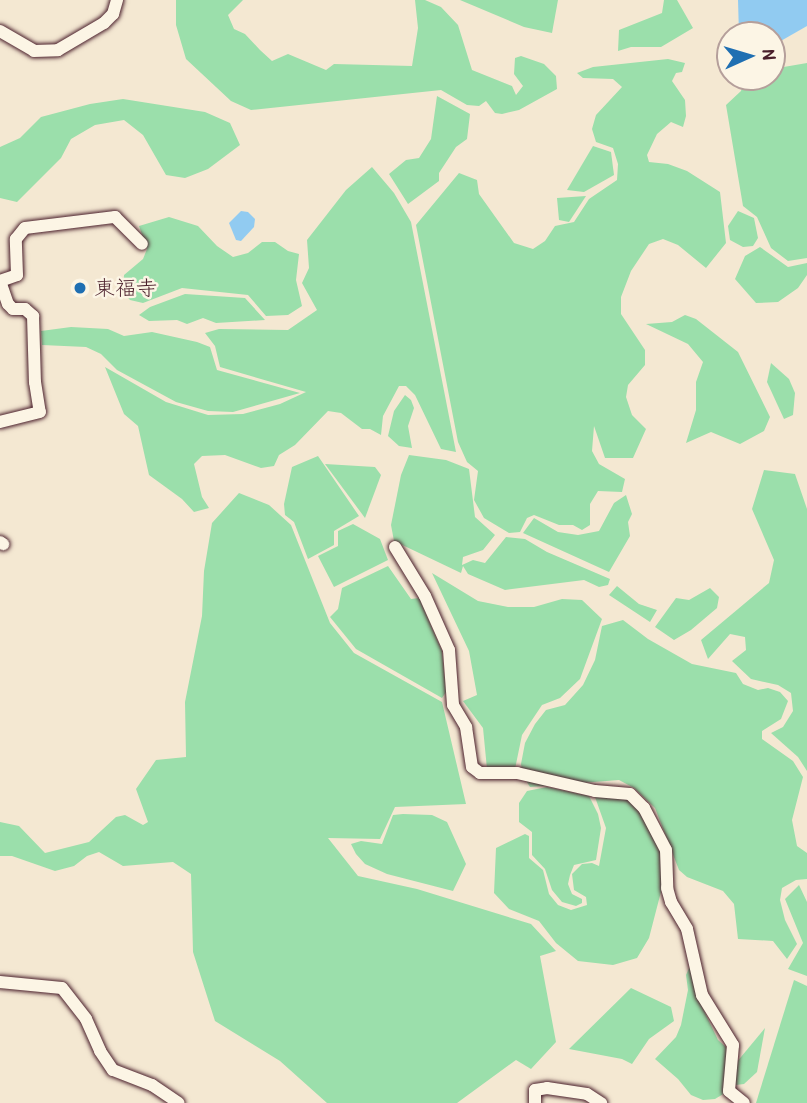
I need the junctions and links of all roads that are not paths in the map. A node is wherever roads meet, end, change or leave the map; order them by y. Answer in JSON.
{"nodes":[{"id":1,"x":117,"y":0,"type":"edge"},
{"id":2,"x":0,"y":31,"type":"edge"},
{"id":3,"x":142,"y":244,"type":"dead end"},
{"id":4,"x":0,"y":281,"type":"edge"},
{"id":5,"x":0,"y":422,"type":"edge"},
{"id":6,"x":395,"y":547,"type":"dead end"},
{"id":7,"x":0,"y":982,"type":"edge"},
{"id":8,"x":179,"y":1103,"type":"edge"},
{"id":9,"x":535,"y":1103,"type":"edge"},
{"id":10,"x":601,"y":1103,"type":"edge"},
{"id":11,"x":744,"y":1103,"type":"edge"}],
"edges":[{"from":1,"to":2,"type":"street"},
{"from":3,"to":4,"type":"street"},
{"from":4,"to":5,"type":"street"},
{"from":6,"to":11,"type":"street"},
{"from":7,"to":8,"type":"street"},
{"from":9,"to":10,"type":"street"}]}
